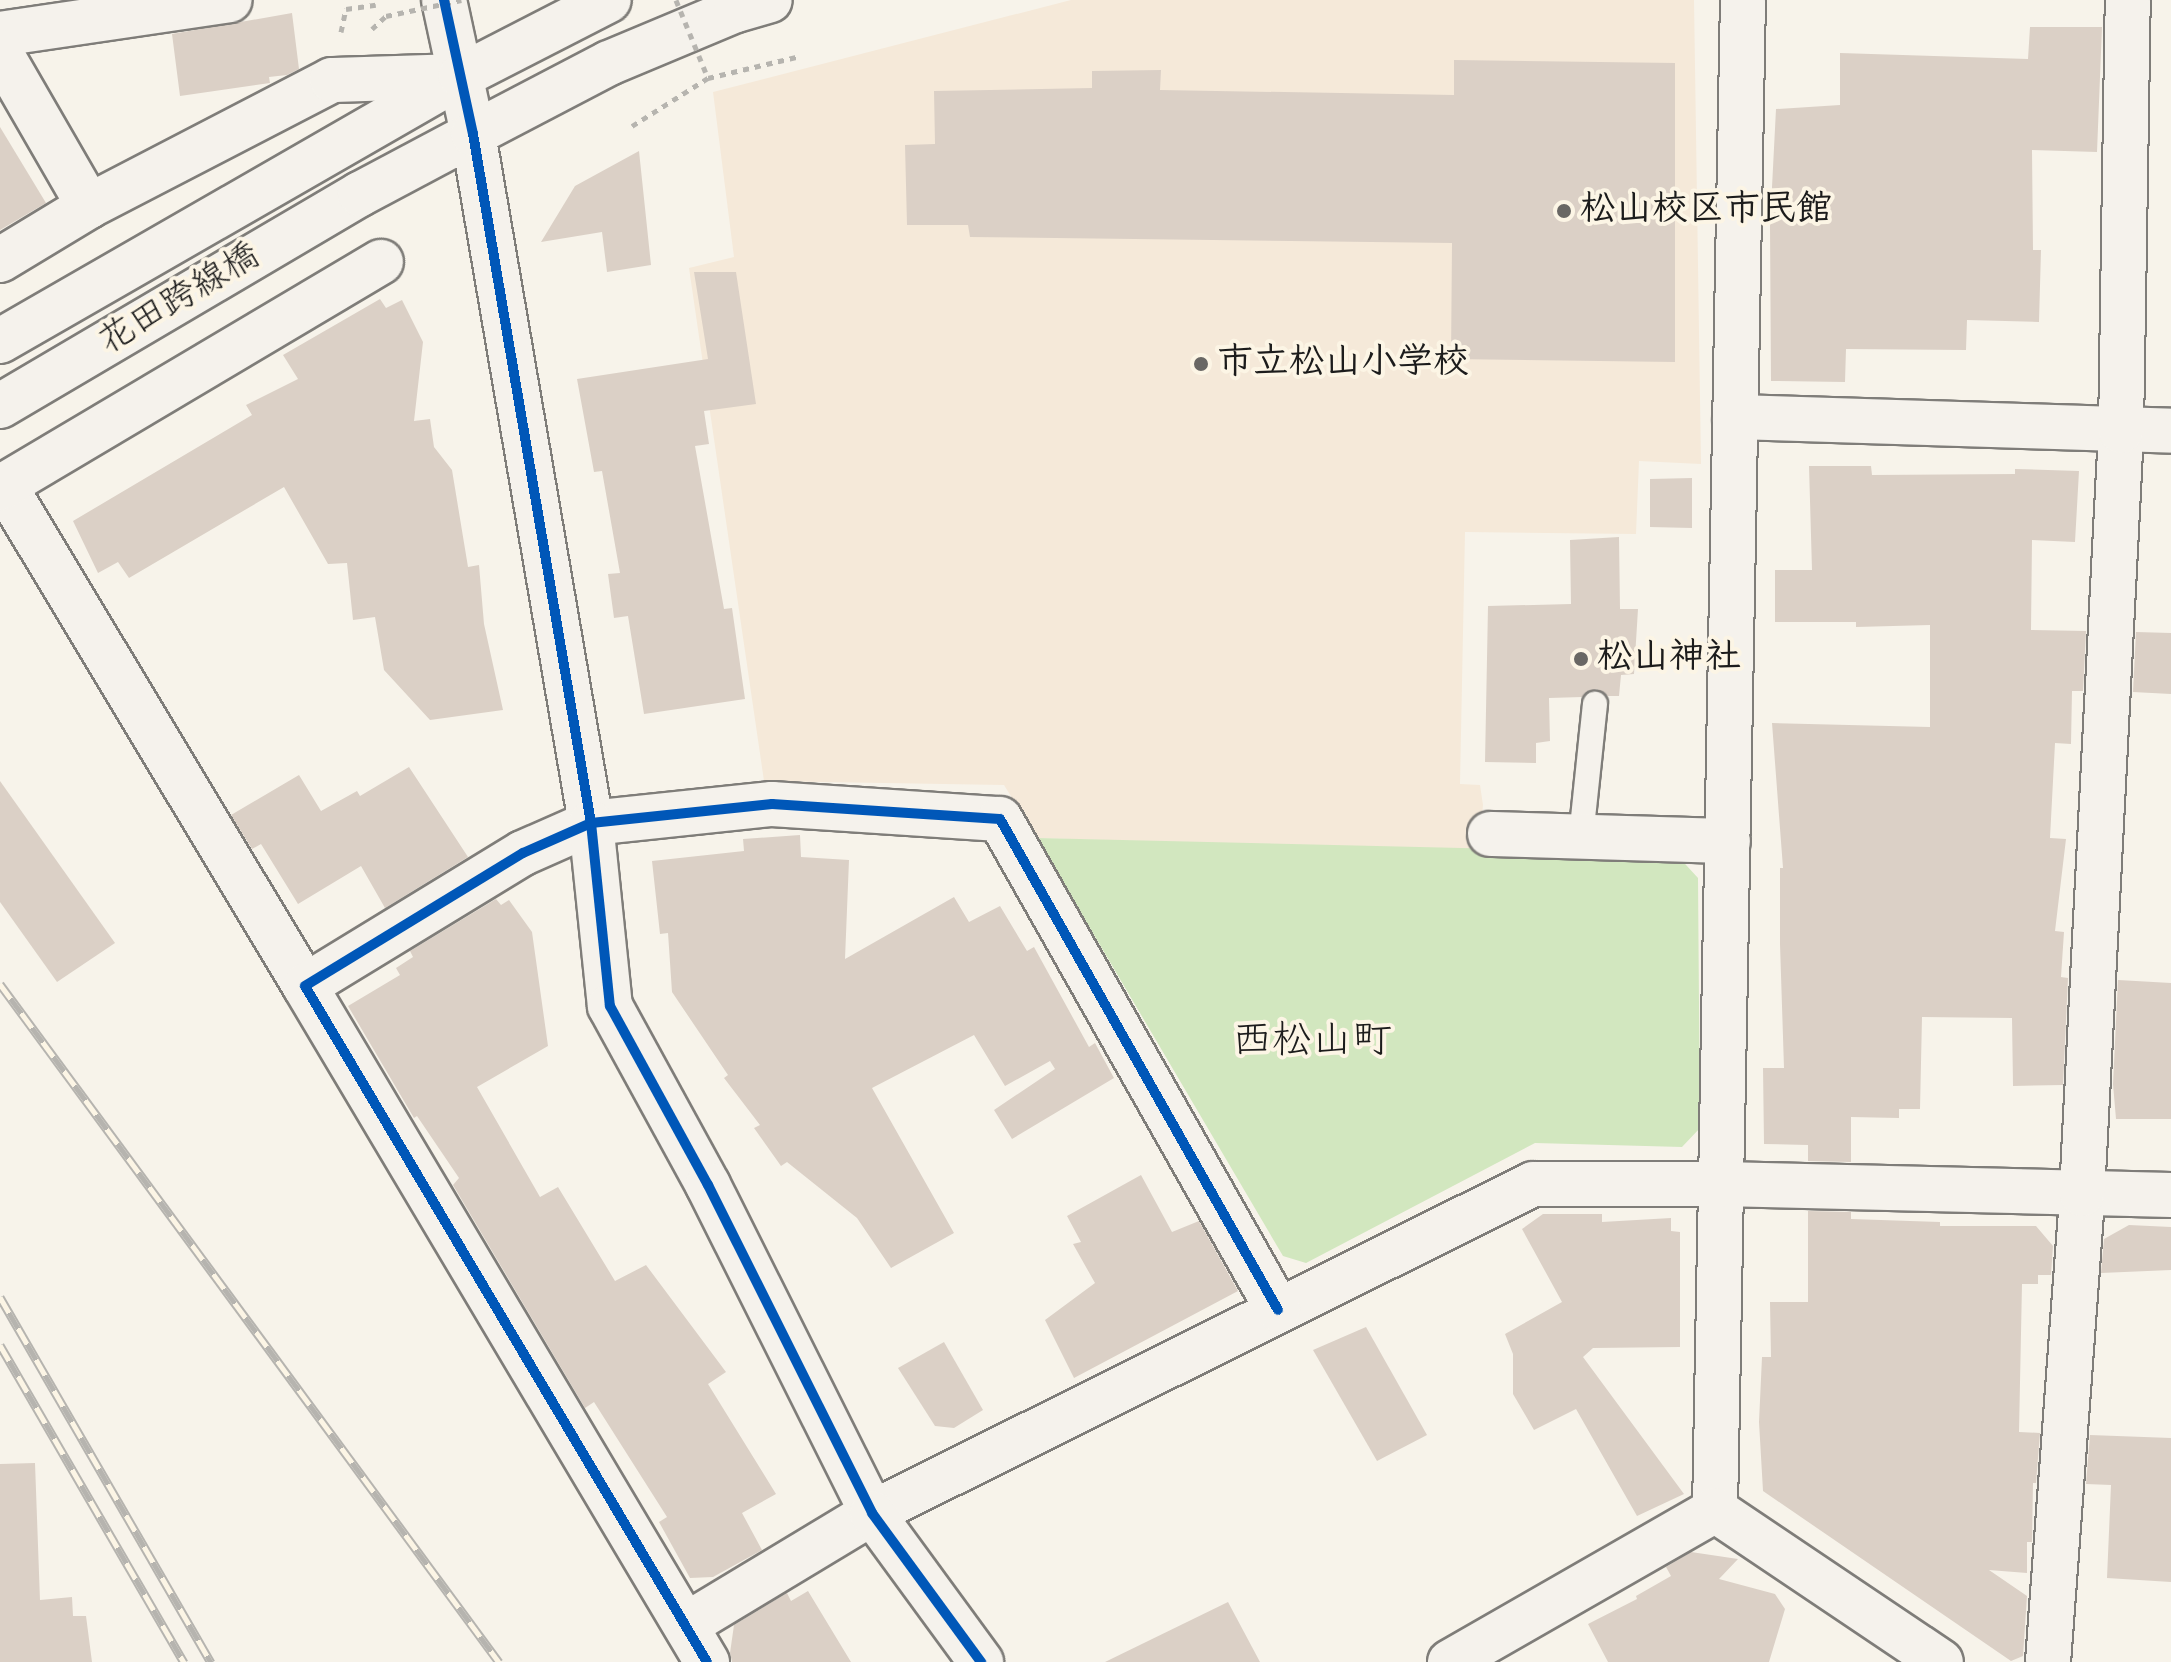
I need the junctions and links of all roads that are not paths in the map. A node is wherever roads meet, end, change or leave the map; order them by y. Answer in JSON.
{"nodes":[{"id":1,"x":230,"y":0,"type":"edge"},
{"id":2,"x":444,"y":0,"type":"edge"},
{"id":3,"x":609,"y":0,"type":"edge"},
{"id":4,"x":770,"y":0,"type":"edge"},
{"id":5,"x":1743,"y":0,"type":"edge"},
{"id":6,"x":2128,"y":0,"type":"edge"},
{"id":7,"x":0,"y":34,"type":"edge"},
{"id":8,"x":0,"y":52,"type":"edge"},
{"id":9,"x":461,"y":76,"type":"junction"},
{"id":10,"x":473,"y":134,"type":"junction"},
{"id":11,"x":89,"y":206,"type":"junction"},
{"id":12,"x":0,"y":260,"type":"edge"},
{"id":13,"x":381,"y":262,"type":"dead end"},
{"id":14,"x":0,"y":341,"type":"edge"},
{"id":15,"x":0,"y":406,"type":"edge"},
{"id":16,"x":1735,"y":417,"type":"junction"},
{"id":17,"x":2121,"y":431,"type":"junction"},
{"id":18,"x":2171,"y":431,"type":"edge"},
{"id":19,"x":2,"y":486,"type":"edge"},
{"id":20,"x":1595,"y":704,"type":"dead end"},
{"id":21,"x":591,"y":823,"type":"junction"},
{"id":22,"x":1490,"y":834,"type":"dead end"},
{"id":23,"x":1581,"y":837,"type":"junction"},
{"id":24,"x":1728,"y":841,"type":"junction"},
{"id":25,"x":305,"y":986,"type":"junction"},
{"id":26,"x":1722,"y":1184,"type":"junction"},
{"id":27,"x":2082,"y":1194,"type":"junction"},
{"id":28,"x":2171,"y":1195,"type":"edge"},
{"id":29,"x":1278,"y":1310,"type":"junction"},
{"id":30,"x":1715,"y":1510,"type":"junction"},
{"id":31,"x":872,"y":1513,"type":"junction"},
{"id":32,"x":696,"y":1644,"type":"edge"},
{"id":33,"x":981,"y":1662,"type":"edge"},
{"id":34,"x":1450,"y":1662,"type":"edge"},
{"id":35,"x":1941,"y":1662,"type":"edge"},
{"id":36,"x":2048,"y":1662,"type":"edge"}],
"edges":[{"from":1,"to":7,"type":"street"},
{"from":2,"to":9,"type":"street"},
{"from":3,"to":9,"type":"street","name":"花田跨線橋"},
{"from":4,"to":10,"type":"street","name":"花田跨線橋"},
{"from":5,"to":16,"type":"street"},
{"from":6,"to":17,"type":"street"},
{"from":8,"to":11,"type":"street"},
{"from":9,"to":10,"type":"street"},
{"from":9,"to":11,"type":"street"},
{"from":9,"to":14,"type":"street","name":"花田跨線橋"},
{"from":10,"to":15,"type":"street","name":"花田跨線橋"},
{"from":10,"to":21,"type":"street"},
{"from":11,"to":12,"type":"street"},
{"from":13,"to":19,"type":"street"},
{"from":16,"to":17,"type":"street"},
{"from":16,"to":24,"type":"street"},
{"from":17,"to":18,"type":"street"},
{"from":17,"to":27,"type":"street"},
{"from":19,"to":25,"type":"street"},
{"from":20,"to":23,"type":"lane"},
{"from":21,"to":25,"type":"street"},
{"from":21,"to":29,"type":"street"},
{"from":21,"to":31,"type":"street"},
{"from":22,"to":23,"type":"street"},
{"from":23,"to":24,"type":"street"},
{"from":24,"to":26,"type":"street"},
{"from":25,"to":32,"type":"street"},
{"from":26,"to":27,"type":"street"},
{"from":26,"to":29,"type":"street"},
{"from":26,"to":30,"type":"street"},
{"from":27,"to":28,"type":"street"},
{"from":27,"to":36,"type":"street"},
{"from":29,"to":31,"type":"street"},
{"from":30,"to":34,"type":"street"},
{"from":30,"to":35,"type":"street"},
{"from":31,"to":32,"type":"street"},
{"from":31,"to":33,"type":"street"}]}
